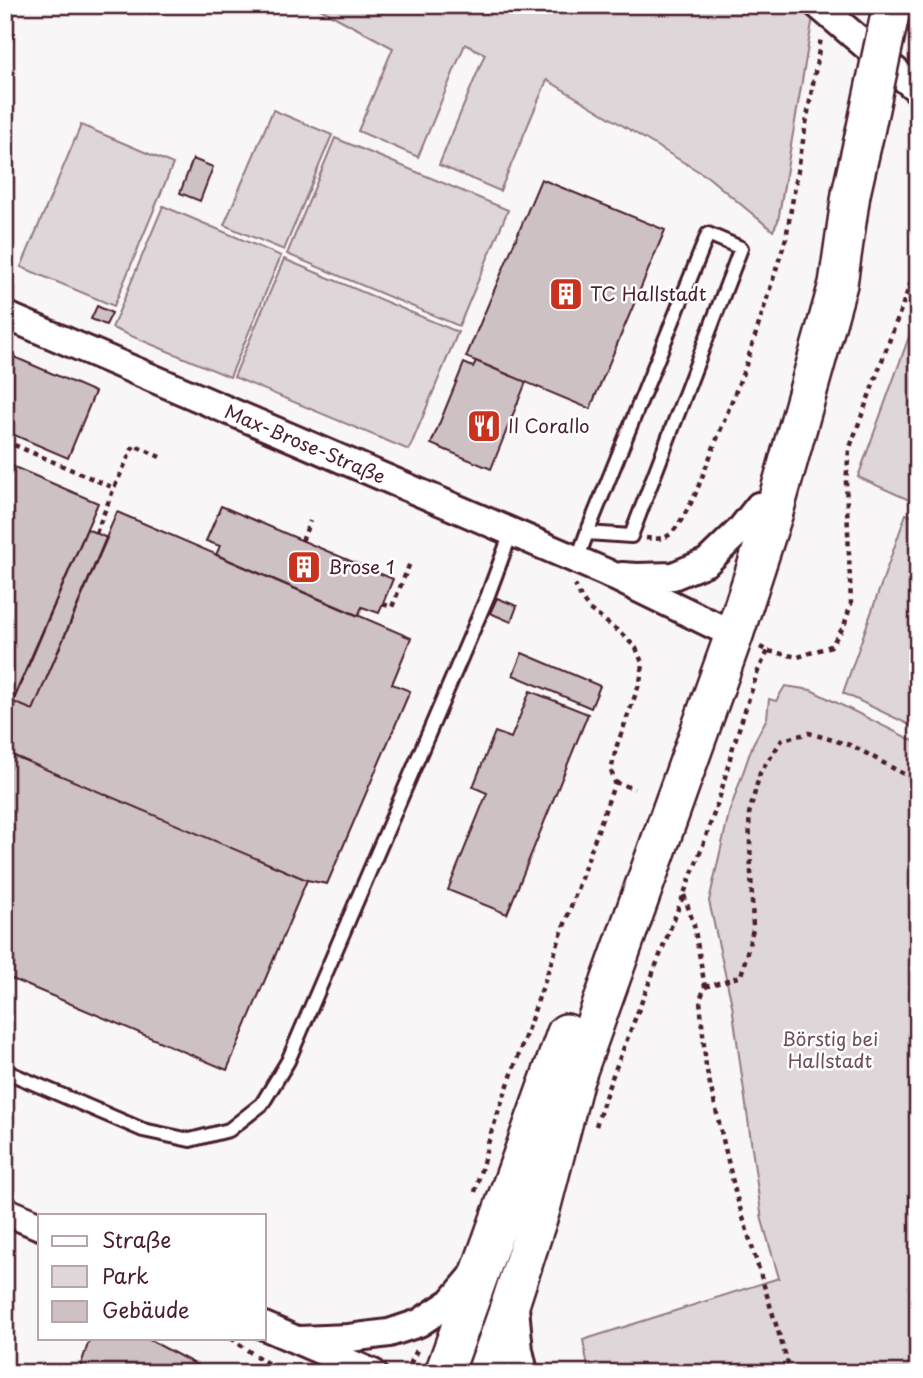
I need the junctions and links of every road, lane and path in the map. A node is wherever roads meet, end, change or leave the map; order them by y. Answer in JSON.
{"nodes":[{"id":1,"x":892,"y":5,"type":"edge"},
{"id":2,"x":823,"y":9,"type":"edge"},
{"id":3,"x":918,"y":90,"type":"edge"},
{"id":4,"x":851,"y":194,"type":"junction"},
{"id":5,"x":918,"y":263,"type":"edge"},
{"id":6,"x":5,"y":315,"type":"edge"},
{"id":7,"x":5,"y":441,"type":"edge"},
{"id":8,"x":160,"y":457,"type":"dead end"},
{"id":9,"x":114,"y":488,"type":"junction"},
{"id":10,"x":759,"y":506,"type":"junction"},
{"id":11,"x":310,"y":521,"type":"dead end"},
{"id":12,"x":96,"y":533,"type":"dead end"},
{"id":13,"x":511,"y":533,"type":"junction"},
{"id":14,"x":587,"y":533,"type":"junction"},
{"id":15,"x":631,"y":536,"type":"junction"},
{"id":16,"x":302,"y":541,"type":"dead end"},
{"id":17,"x":577,"y":560,"type":"junction"},
{"id":18,"x":410,"y":563,"type":"dead end"},
{"id":19,"x":609,"y":574,"type":"junction"},
{"id":20,"x":383,"y":604,"type":"dead end"},
{"id":21,"x":725,"y":631,"type":"junction"},
{"id":22,"x":768,"y":651,"type":"junction"},
{"id":23,"x":615,"y":782,"type":"junction"},
{"id":24,"x":918,"y":782,"type":"edge"},
{"id":25,"x":634,"y":789,"type":"dead end"},
{"id":26,"x":683,"y":894,"type":"junction"},
{"id":27,"x":705,"y":987,"type":"junction"},
{"id":28,"x":5,"y":1070,"type":"edge"},
{"id":29,"x":592,"y":1138,"type":"dead end"},
{"id":30,"x":475,"y":1192,"type":"dead end"},
{"id":31,"x":5,"y":1211,"type":"edge"},
{"id":32,"x":38,"y":1225,"type":"edge"},
{"id":33,"x":484,"y":1263,"type":"junction"},
{"id":34,"x":509,"y":1308,"type":"junction"},
{"id":35,"x":266,"y":1327,"type":"edge"},
{"id":36,"x":234,"y":1340,"type":"edge"},
{"id":37,"x":299,"y":1340,"type":"junction"},
{"id":38,"x":426,"y":1340,"type":"dead end"},
{"id":39,"x":282,"y":1373,"type":"edge"},
{"id":40,"x":333,"y":1373,"type":"edge"},
{"id":41,"x":373,"y":1373,"type":"edge"},
{"id":42,"x":406,"y":1373,"type":"edge"},
{"id":43,"x":444,"y":1373,"type":"edge"},
{"id":44,"x":486,"y":1373,"type":"edge"},
{"id":45,"x":518,"y":1373,"type":"edge"},
{"id":46,"x":791,"y":1373,"type":"edge"}],
"edges":[{"from":1,"to":4,"type":"main road","bridge":true},
{"from":2,"to":3,"type":"street"},
{"from":2,"to":15,"type":"path"},
{"from":4,"to":10,"type":"main road"},
{"from":4,"to":21,"type":"main road"},
{"from":5,"to":22,"type":"path"},
{"from":6,"to":13,"type":"street","name":"Max-Brose-Straße"},
{"from":7,"to":9,"type":"path"},
{"from":8,"to":9,"type":"path"},
{"from":9,"to":12,"type":"path"},
{"from":10,"to":19,"type":"street"},
{"from":10,"to":21,"type":"main road"},
{"from":11,"to":16,"type":"path"},
{"from":13,"to":17,"type":"street","name":"Max-Brose-Straße"},
{"from":13,"to":28,"type":"lane"},
{"from":14,"to":15,"type":"lane"},
{"from":14,"to":15,"type":"lane"},
{"from":14,"to":17,"type":"lane"},
{"from":17,"to":19,"type":"street","name":"Max-Brose-Straße"},
{"from":17,"to":23,"type":"path"},
{"from":18,"to":20,"type":"path"},
{"from":19,"to":21,"type":"street","name":"Max-Brose-Straße"},
{"from":21,"to":22,"type":"path"},
{"from":21,"to":33,"type":"main road"},
{"from":21,"to":34,"type":"main road"},
{"from":22,"to":26,"type":"path"},
{"from":23,"to":25,"type":"path"},
{"from":23,"to":30,"type":"path"},
{"from":24,"to":27,"type":"path"},
{"from":26,"to":27,"type":"path"},
{"from":26,"to":29,"type":"path"},
{"from":27,"to":46,"type":"path"},
{"from":31,"to":32,"type":"street"},
{"from":33,"to":37,"type":"street"},
{"from":33,"to":43,"type":"main road"},
{"from":34,"to":44,"type":"main road"},
{"from":34,"to":45,"type":"highway"},
{"from":35,"to":37,"type":"street"},
{"from":36,"to":39,"type":"path"},
{"from":37,"to":40,"type":"street"},
{"from":37,"to":41,"type":"street"},
{"from":38,"to":42,"type":"path"}]}
